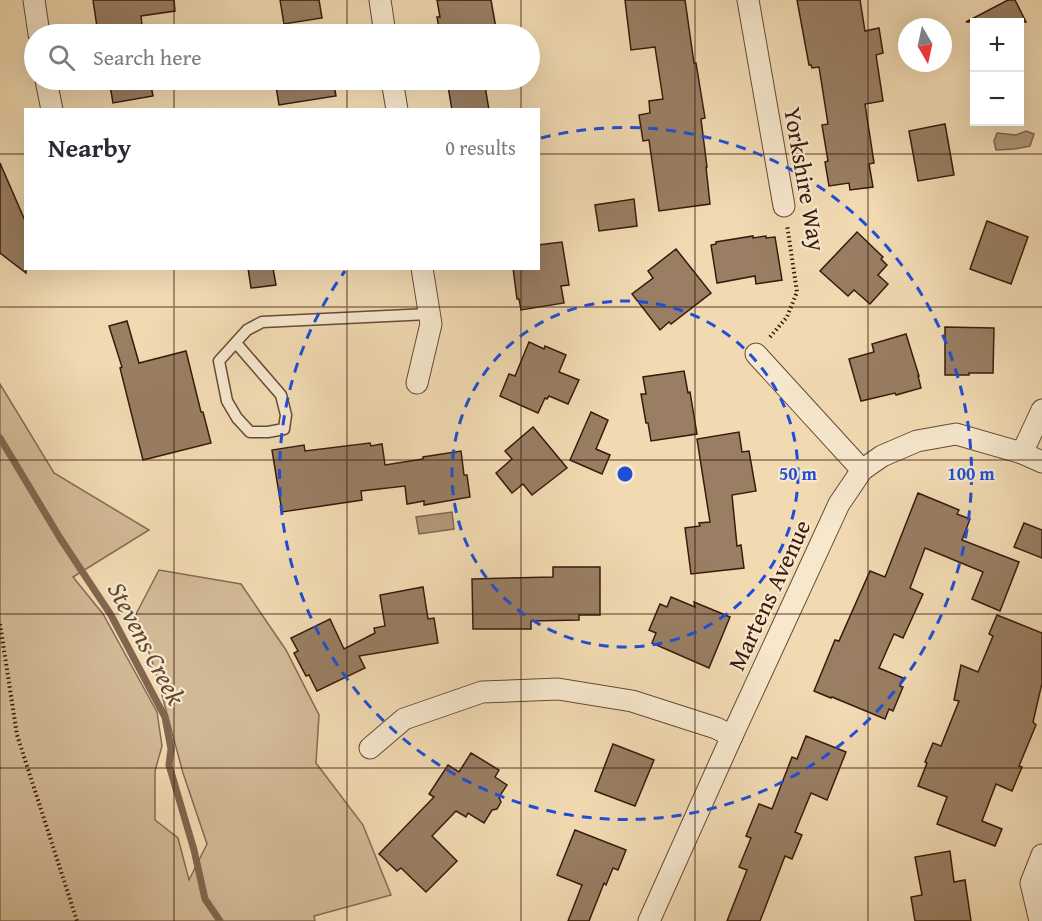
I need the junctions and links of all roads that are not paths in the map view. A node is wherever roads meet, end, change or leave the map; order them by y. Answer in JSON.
{"nodes":[{"id":1,"x":34,"y":0,"type":"edge"},
{"id":2,"x":380,"y":0,"type":"edge"},
{"id":3,"x":748,"y":0,"type":"edge"},
{"id":4,"x":38,"y":24,"type":"edge"},
{"id":5,"x":384,"y":24,"type":"edge"},
{"id":6,"x":48,"y":90,"type":"edge"},
{"id":7,"x":394,"y":90,"type":"edge"},
{"id":8,"x":52,"y":108,"type":"edge"},
{"id":9,"x":397,"y":108,"type":"edge"},
{"id":10,"x":784,"y":206,"type":"road end"},
{"id":11,"x":422,"y":270,"type":"edge"},
{"id":12,"x":429,"y":314,"type":"junction"},
{"id":13,"x":236,"y":343,"type":"junction"},
{"id":14,"x":756,"y":354,"type":"road end"},
{"id":15,"x":417,"y":383,"type":"dead end"},
{"id":16,"x":1042,"y":410,"type":"edge"},
{"id":17,"x":1022,"y":453,"type":"junction"},
{"id":18,"x":1042,"y":462,"type":"edge"},
{"id":19,"x":862,"y":470,"type":"junction"},
{"id":20,"x":732,"y":736,"type":"junction"},
{"id":21,"x":370,"y":748,"type":"dead end"},
{"id":22,"x":1042,"y":855,"type":"edge"},
{"id":23,"x":649,"y":921,"type":"edge"},
{"id":24,"x":1040,"y":921,"type":"edge"}],
"edges":[{"from":1,"to":4,"type":"street"},
{"from":2,"to":5,"type":"street"},
{"from":3,"to":10,"type":"street","name":"Yorkshire Way"},
{"from":6,"to":8,"type":"street"},
{"from":7,"to":9,"type":"street"},
{"from":11,"to":12,"type":"street"},
{"from":12,"to":13,"type":"lane"},
{"from":12,"to":15,"type":"street"},
{"from":13,"to":13,"type":"lane"},
{"from":14,"to":19,"type":"street"},
{"from":16,"to":17,"type":"street"},
{"from":17,"to":18,"type":"street","name":"Martens Avenue"},
{"from":17,"to":19,"type":"street","name":"Martens Avenue"},
{"from":19,"to":20,"type":"street","name":"Martens Avenue"},
{"from":20,"to":21,"type":"street"},
{"from":20,"to":23,"type":"street","name":"Martens Avenue"},
{"from":22,"to":24,"type":"street"}]}
